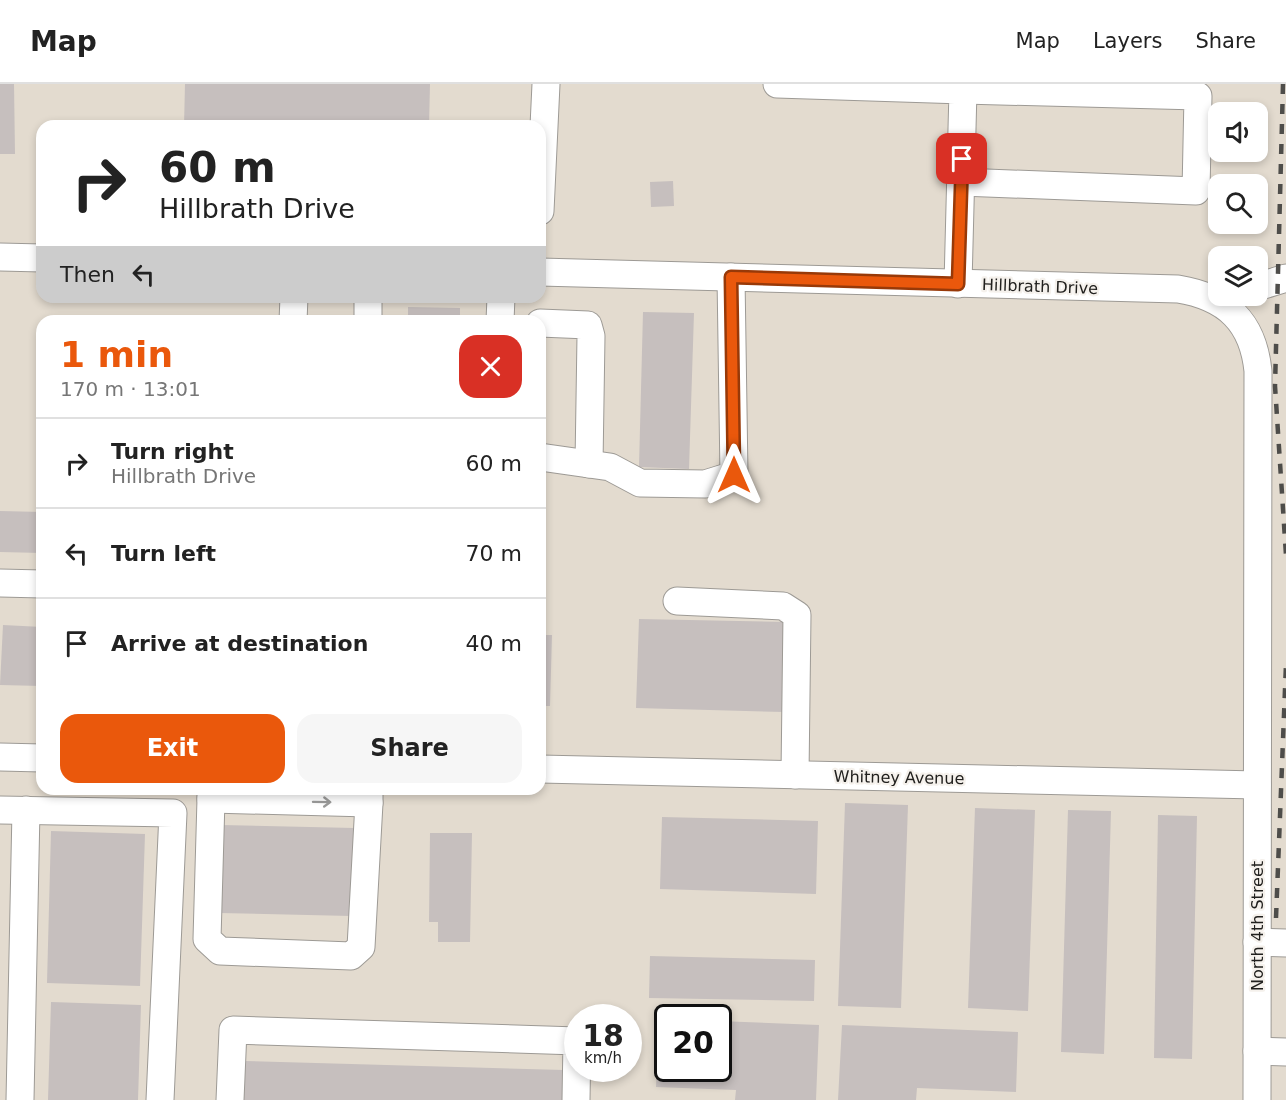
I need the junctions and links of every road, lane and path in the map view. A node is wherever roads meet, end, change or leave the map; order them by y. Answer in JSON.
{"nodes":[{"id":1,"x":546,"y":84,"type":"edge"},
{"id":2,"x":777,"y":84,"type":"edge"},
{"id":3,"x":963,"y":90,"type":"junction"},
{"id":4,"x":544,"y":120,"type":"edge"},
{"id":5,"x":961,"y":182,"type":"junction"},
{"id":6,"x":0,"y":257,"type":"edge"},
{"id":7,"x":36,"y":258,"type":"edge"},
{"id":8,"x":546,"y":272,"type":"edge"},
{"id":9,"x":731,"y":277,"type":"junction"},
{"id":10,"x":1286,"y":278,"type":"edge"},
{"id":11,"x":958,"y":284,"type":"junction"},
{"id":12,"x":1268,"y":284,"type":"edge"},
{"id":13,"x":1208,"y":295,"type":"edge"},
{"id":14,"x":1229,"y":306,"type":"edge"},
{"id":15,"x":546,"y":323,"type":"edge"},
{"id":16,"x":1256,"y":356,"type":"joint"},
{"id":17,"x":546,"y":458,"type":"edge"},
{"id":18,"x":589,"y":464,"type":"junction"},
{"id":19,"x":0,"y":583,"type":"edge"},
{"id":20,"x":36,"y":584,"type":"edge"},
{"id":21,"x":677,"y":602,"type":"dead end"},
{"id":22,"x":0,"y":757,"type":"edge"},
{"id":23,"x":36,"y":758,"type":"edge"},
{"id":24,"x":546,"y":769,"type":"edge"},
{"id":25,"x":795,"y":775,"type":"junction"},
{"id":26,"x":1257,"y":785,"type":"junction"},
{"id":27,"x":211,"y":795,"type":"edge"},
{"id":28,"x":290,"y":795,"type":"edge"},
{"id":29,"x":369,"y":796,"type":"edge"},
{"id":30,"x":13,"y":810,"type":"edge"},
{"id":31,"x":1257,"y":942,"type":"junction"},
{"id":32,"x":1286,"y":943,"type":"edge"},
{"id":33,"x":1257,"y":1051,"type":"junction"},
{"id":34,"x":1286,"y":1052,"type":"edge"},
{"id":35,"x":20,"y":1100,"type":"edge"},
{"id":36,"x":160,"y":1100,"type":"edge"},
{"id":37,"x":230,"y":1100,"type":"edge"},
{"id":38,"x":576,"y":1100,"type":"edge"},
{"id":39,"x":1257,"y":1100,"type":"edge"}],
"edges":[{"from":1,"to":4,"type":"street"},
{"from":2,"to":3,"type":"street"},
{"from":3,"to":5,"type":"street"},
{"from":3,"to":5,"type":"street"},
{"from":5,"to":11,"type":"street"},
{"from":6,"to":7,"type":"street"},
{"from":8,"to":9,"type":"street","name":"Hillbrath Drive"},
{"from":9,"to":11,"type":"street","name":"Hillbrath Drive"},
{"from":9,"to":18,"type":"street"},
{"from":10,"to":12,"type":"street"},
{"from":11,"to":13,"type":"street","name":"Hillbrath Drive"},
{"from":14,"to":16,"type":"street","name":"Hillbrath Drive"},
{"from":15,"to":18,"type":"street"},
{"from":16,"to":26,"type":"street","name":"North 4th Street"},
{"from":17,"to":18,"type":"street"},
{"from":19,"to":20,"type":"street"},
{"from":21,"to":25,"type":"street"},
{"from":22,"to":23,"type":"street"},
{"from":24,"to":25,"type":"street","name":"Whitney Avenue"},
{"from":25,"to":26,"type":"street","name":"Whitney Avenue"},
{"from":26,"to":31,"type":"street","name":"North 4th Street"},
{"from":27,"to":29,"type":"street"},
{"from":28,"to":29,"type":"street","one_way":true},
{"from":30,"to":35,"type":"street"},
{"from":30,"to":36,"type":"street"},
{"from":31,"to":32,"type":"street"},
{"from":31,"to":33,"type":"street","name":"North 4th Street"},
{"from":33,"to":34,"type":"street"},
{"from":33,"to":39,"type":"street","name":"North 4th Street"},
{"from":37,"to":38,"type":"street"}]}
